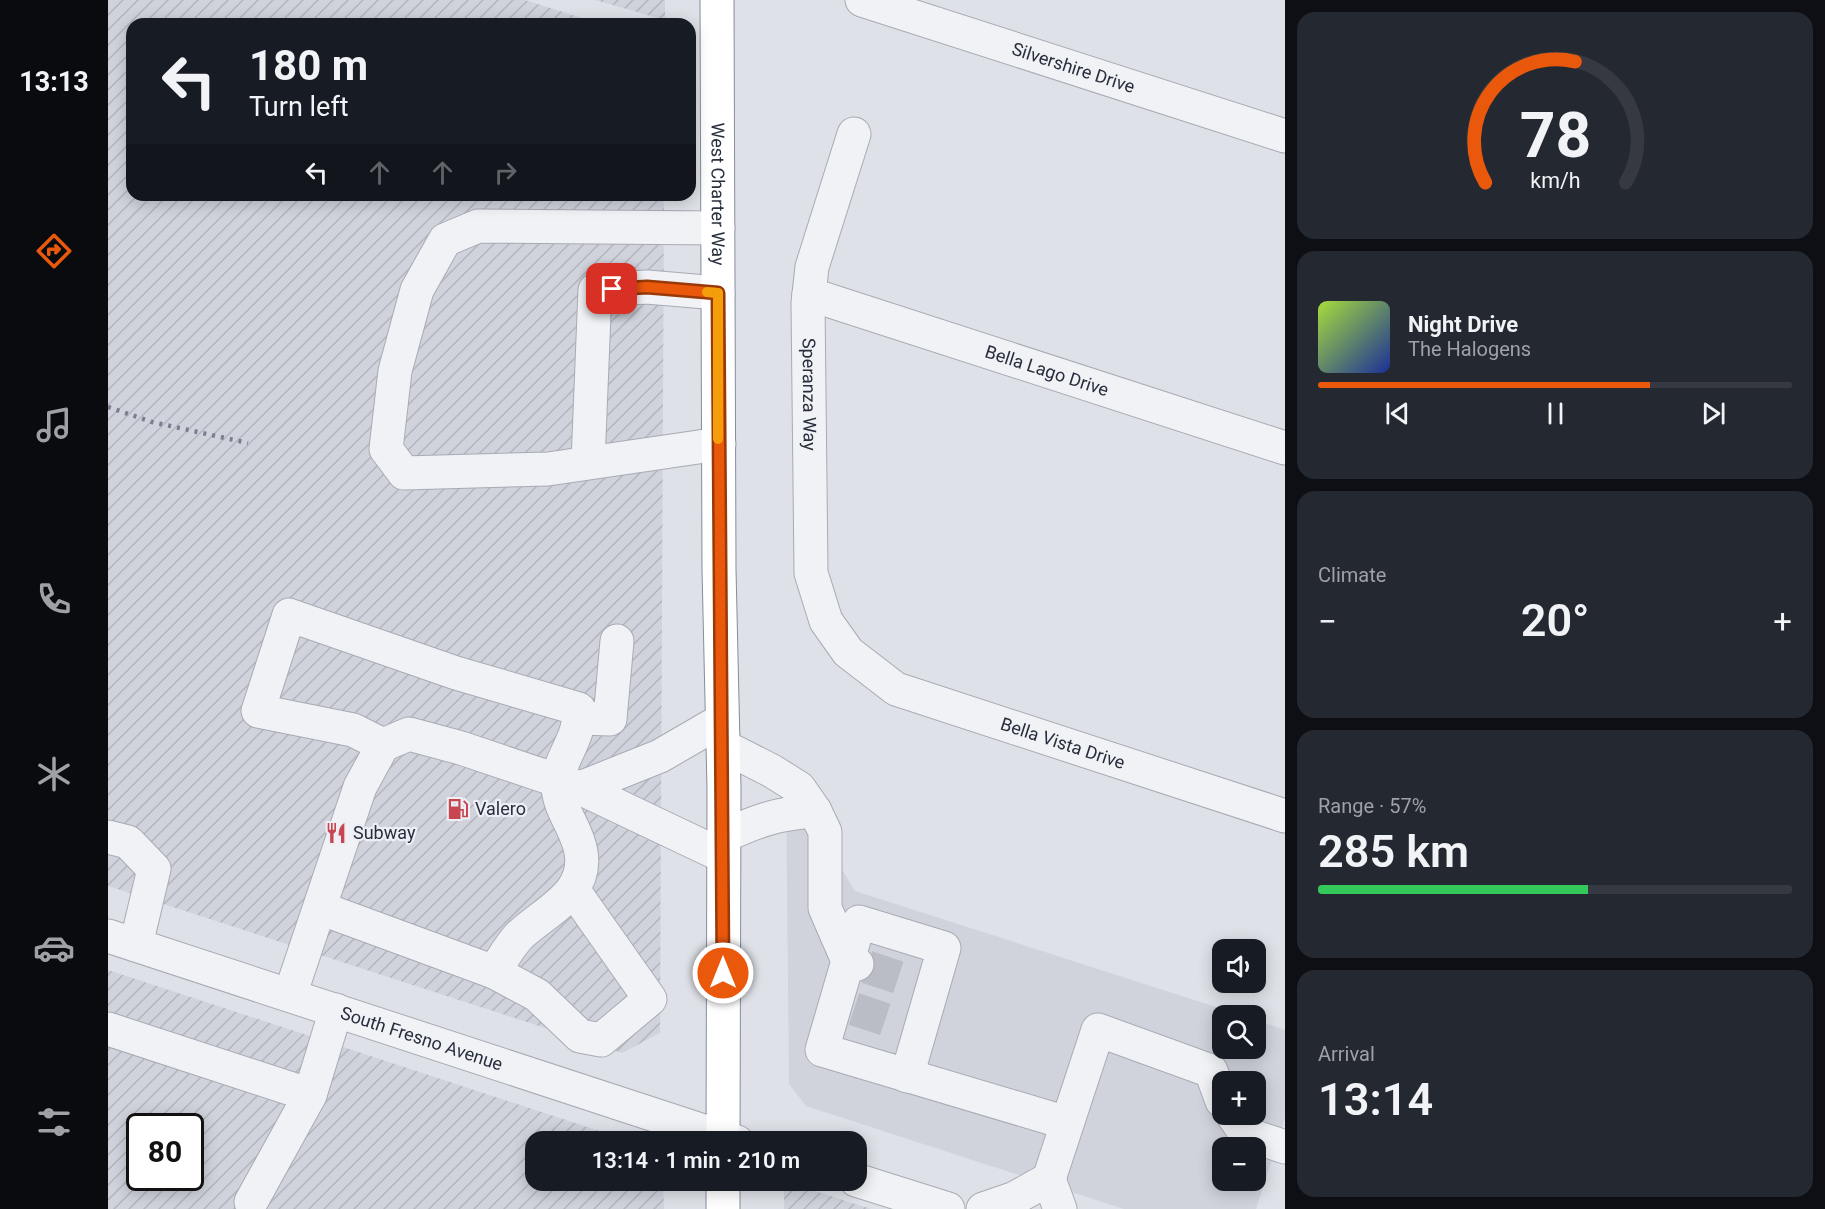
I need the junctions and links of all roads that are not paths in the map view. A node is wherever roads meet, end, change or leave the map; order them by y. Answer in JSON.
{"nodes":[{"id":1,"x":717,"y":0,"type":"edge"},
{"id":2,"x":862,"y":0,"type":"edge"},
{"id":3,"x":854,"y":134,"type":"dead end"},
{"id":4,"x":1285,"y":136,"type":"edge"},
{"id":5,"x":718,"y":228,"type":"junction"},
{"id":6,"x":718,"y":293,"type":"junction"},
{"id":7,"x":809,"y":294,"type":"junction"},
{"id":8,"x":718,"y":444,"type":"junction"},
{"id":9,"x":1285,"y":448,"type":"edge"},
{"id":10,"x":588,"y":462,"type":"junction"},
{"id":11,"x":617,"y":640,"type":"dead end"},
{"id":12,"x":848,"y":652,"type":"joint"},
{"id":13,"x":580,"y":718,"type":"junction"},
{"id":14,"x":722,"y":733,"type":"junction"},
{"id":15,"x":382,"y":745,"type":"junction"},
{"id":16,"x":569,"y":785,"type":"junction"},
{"id":17,"x":815,"y":811,"type":"junction"},
{"id":18,"x":1285,"y":816,"type":"edge"},
{"id":19,"x":108,"y":837,"type":"edge"},
{"id":20,"x":723,"y":846,"type":"junction"},
{"id":21,"x":574,"y":891,"type":"junction"},
{"id":22,"x":320,"y":908,"type":"junction"},
{"id":23,"x":122,"y":940,"type":"edge"},
{"id":24,"x":858,"y":964,"type":"junction"},
{"id":25,"x":494,"y":972,"type":"junction"},
{"id":26,"x":290,"y":995,"type":"junction"},
{"id":27,"x":336,"y":1010,"type":"junction"},
{"id":28,"x":108,"y":1029,"type":"edge"},
{"id":29,"x":1212,"y":1074,"type":"edge"},
{"id":30,"x":908,"y":1076,"type":"junction"},
{"id":31,"x":310,"y":1095,"type":"junction"},
{"id":32,"x":1067,"y":1123,"type":"junction"},
{"id":33,"x":1240,"y":1125,"type":"edge"},
{"id":34,"x":700,"y":1131,"type":"edge"},
{"id":35,"x":727,"y":1131,"type":"edge"},
{"id":36,"x":1285,"y":1147,"type":"edge"},
{"id":37,"x":1049,"y":1179,"type":"junction"},
{"id":38,"x":867,"y":1184,"type":"edge"},
{"id":39,"x":723,"y":1191,"type":"edge"},
{"id":40,"x":251,"y":1202,"type":"dead end"},
{"id":41,"x":935,"y":1207,"type":"edge"},
{"id":42,"x":723,"y":1209,"type":"edge"},
{"id":43,"x":983,"y":1209,"type":"edge"},
{"id":44,"x":1060,"y":1209,"type":"edge"}],
"edges":[{"from":1,"to":5,"type":"highway","name":"West Charter Way"},
{"from":2,"to":4,"type":"street","name":"Silvershire Drive"},
{"from":3,"to":7,"type":"street","name":"Speranza Way"},
{"from":5,"to":6,"type":"highway","name":"West Charter Way"},
{"from":5,"to":10,"type":"street"},
{"from":6,"to":8,"type":"highway","name":"West Charter Way"},
{"from":6,"to":10,"type":"street"},
{"from":7,"to":9,"type":"street","name":"Bella Lago Drive"},
{"from":7,"to":12,"type":"street","name":"Speranza Way"},
{"from":8,"to":10,"type":"street"},
{"from":8,"to":14,"type":"highway","name":"West Charter Way"},
{"from":11,"to":13,"type":"street"},
{"from":12,"to":18,"type":"street","name":"Bella Vista Drive"},
{"from":13,"to":15,"type":"street"},
{"from":13,"to":16,"type":"street"},
{"from":14,"to":16,"type":"street"},
{"from":14,"to":17,"type":"street"},
{"from":14,"to":20,"type":"highway","name":"West Charter Way"},
{"from":15,"to":16,"type":"street"},
{"from":15,"to":22,"type":"street"},
{"from":16,"to":20,"type":"street"},
{"from":16,"to":21,"type":"street"},
{"from":17,"to":20,"type":"street"},
{"from":17,"to":24,"type":"street"},
{"from":19,"to":23,"type":"street"},
{"from":20,"to":35,"type":"highway","name":"West Charter Way"},
{"from":21,"to":25,"type":"street"},
{"from":21,"to":25,"type":"street"},
{"from":22,"to":25,"type":"street"},
{"from":22,"to":26,"type":"street"},
{"from":23,"to":26,"type":"street","name":"South Fresno Avenue"},
{"from":24,"to":30,"type":"street"},
{"from":24,"to":30,"type":"street"},
{"from":26,"to":27,"type":"street","name":"South Fresno Avenue"},
{"from":27,"to":31,"type":"street"},
{"from":27,"to":34,"type":"street","name":"South Fresno Avenue"},
{"from":28,"to":31,"type":"street"},
{"from":29,"to":32,"type":"street"},
{"from":30,"to":32,"type":"street"},
{"from":31,"to":40,"type":"street"},
{"from":32,"to":37,"type":"street"},
{"from":33,"to":36,"type":"street"},
{"from":37,"to":43,"type":"street"},
{"from":37,"to":44,"type":"street"},
{"from":38,"to":41,"type":"street"},
{"from":39,"to":42,"type":"highway"}]}
